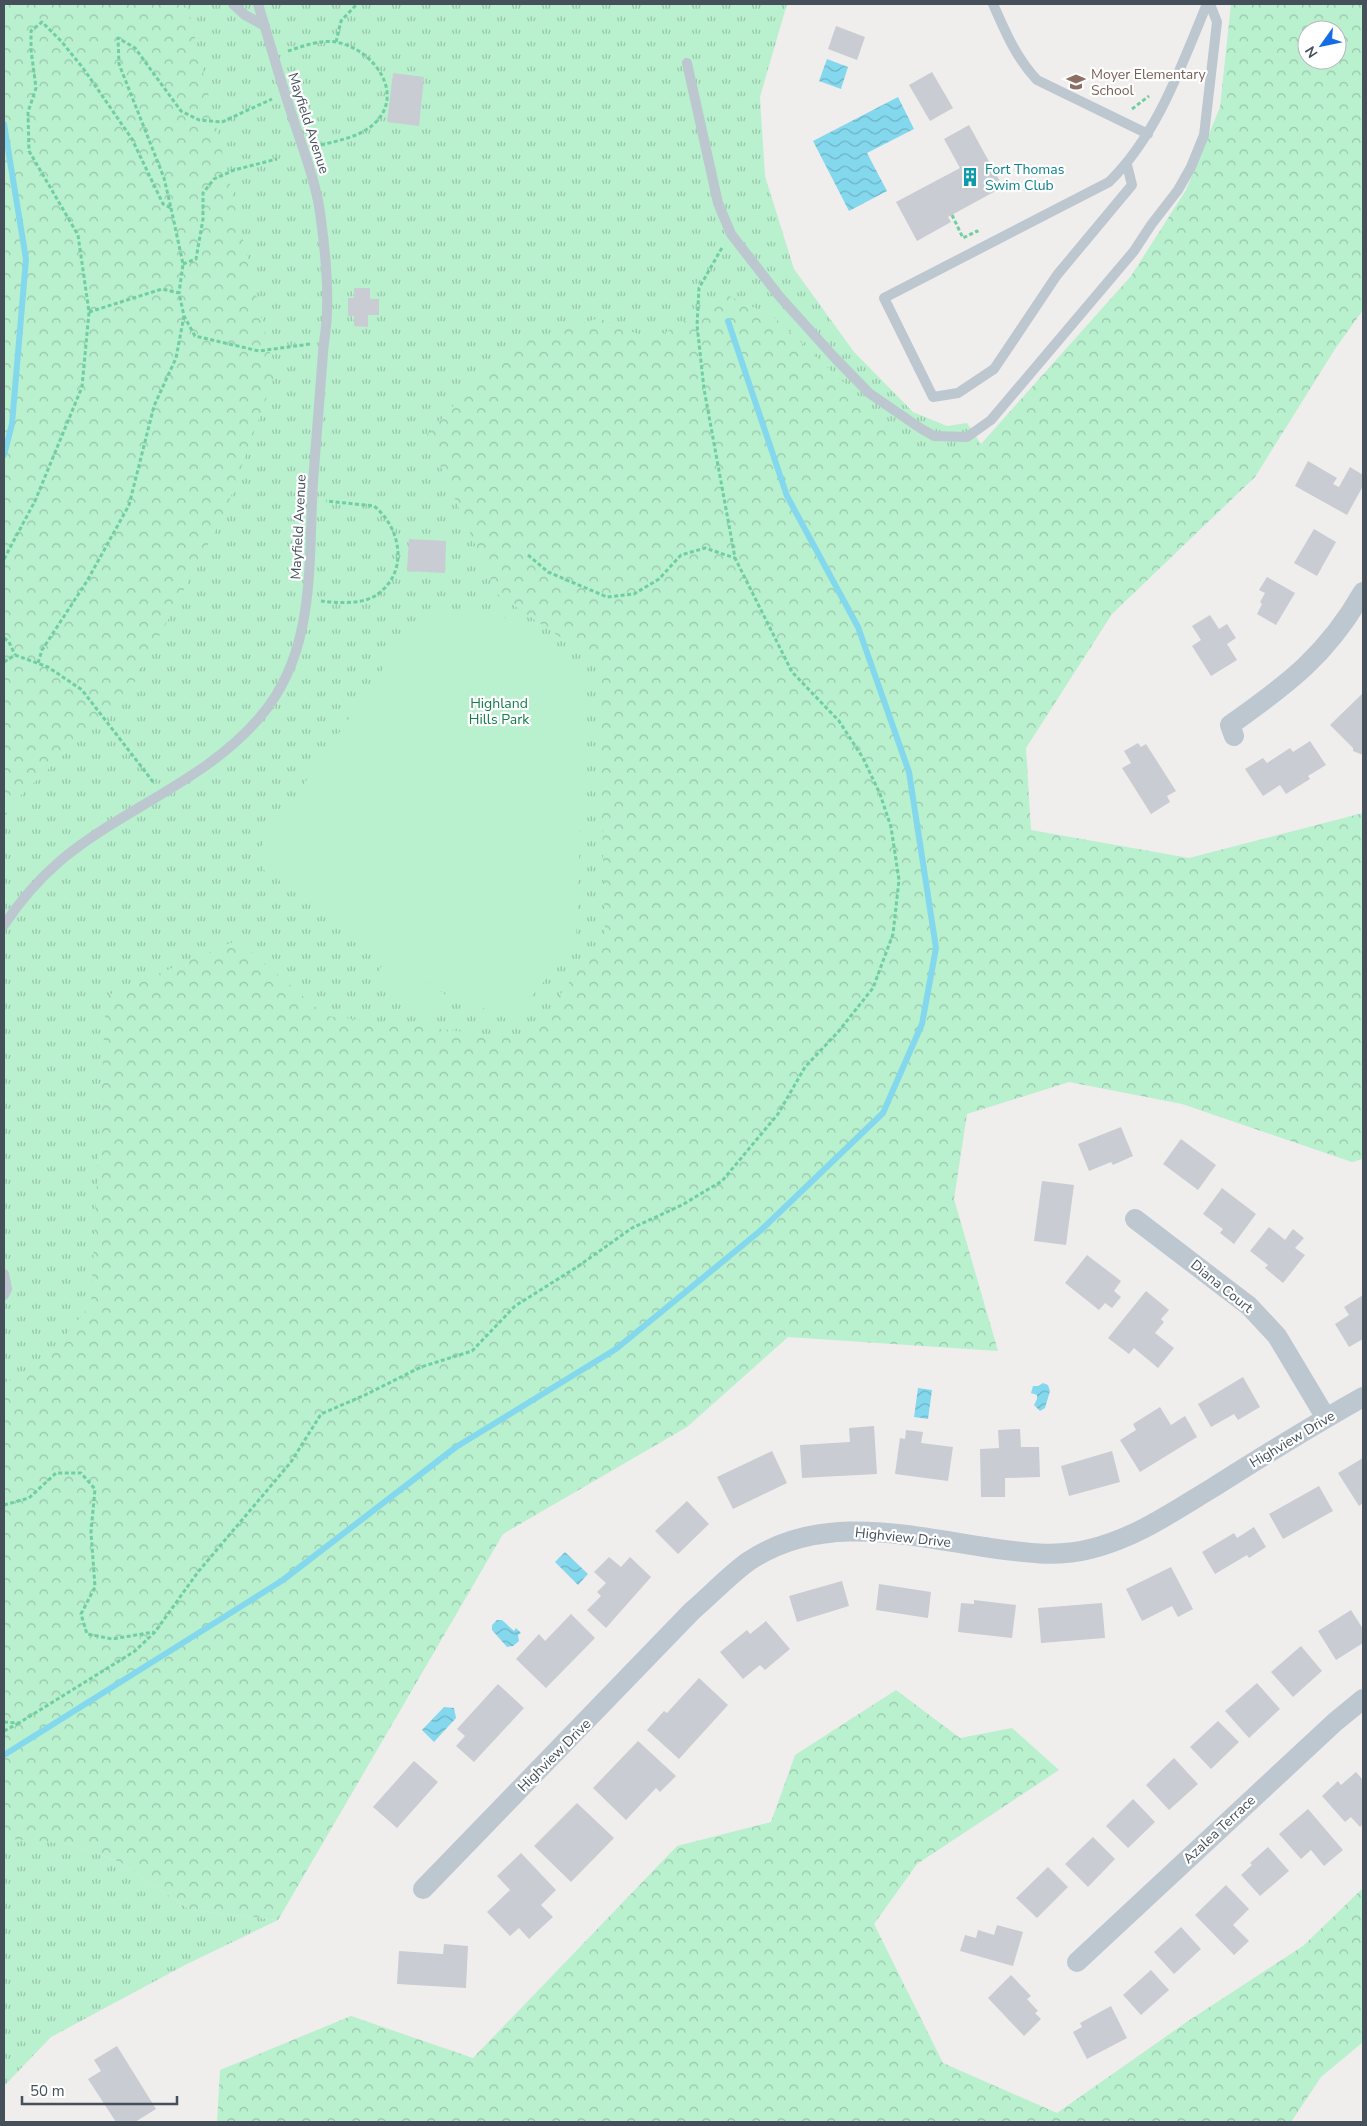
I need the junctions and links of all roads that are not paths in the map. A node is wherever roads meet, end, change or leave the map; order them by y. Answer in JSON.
{"nodes":[{"id":1,"x":233,"y":4,"type":"edge"},
{"id":2,"x":258,"y":4,"type":"edge"},
{"id":3,"x":993,"y":4,"type":"edge"},
{"id":4,"x":1208,"y":4,"type":"edge"},
{"id":5,"x":265,"y":26,"type":"junction"},
{"id":6,"x":687,"y":63,"type":"dead end"},
{"id":7,"x":1148,"y":134,"type":"junction"},
{"id":8,"x":1127,"y":165,"type":"junction"},
{"id":9,"x":1363,"y":592,"type":"edge"},
{"id":10,"x":1234,"y":736,"type":"dead end"},
{"id":11,"x":4,"y":925,"type":"edge"},
{"id":12,"x":1135,"y":1219,"type":"dead end"},
{"id":13,"x":4,"y":1274,"type":"edge"},
{"id":14,"x":4,"y":1294,"type":"edge"},
{"id":15,"x":1363,"y":1397,"type":"edge"},
{"id":16,"x":1326,"y":1418,"type":"junction"},
{"id":17,"x":1363,"y":1699,"type":"edge"},
{"id":18,"x":423,"y":1889,"type":"dead end"},
{"id":19,"x":1077,"y":1962,"type":"dead end"}],
"edges":[{"from":1,"to":5,"type":"lane"},
{"from":2,"to":5,"type":"lane","name":"Mayfield Avenue"},
{"from":3,"to":7,"type":"lane"},
{"from":4,"to":6,"type":"lane"},
{"from":4,"to":7,"type":"lane"},
{"from":5,"to":11,"type":"lane","name":"Mayfield Avenue"},
{"from":7,"to":8,"type":"lane"},
{"from":8,"to":8,"type":"lane"},
{"from":9,"to":10,"type":"street"},
{"from":12,"to":16,"type":"street","name":"Diana Court"},
{"from":13,"to":14,"type":"lane"},
{"from":15,"to":16,"type":"street","name":"Highview Drive"},
{"from":16,"to":18,"type":"street","name":"Highview Drive"},
{"from":17,"to":19,"type":"street","name":"Azalea Terrace"}]}
